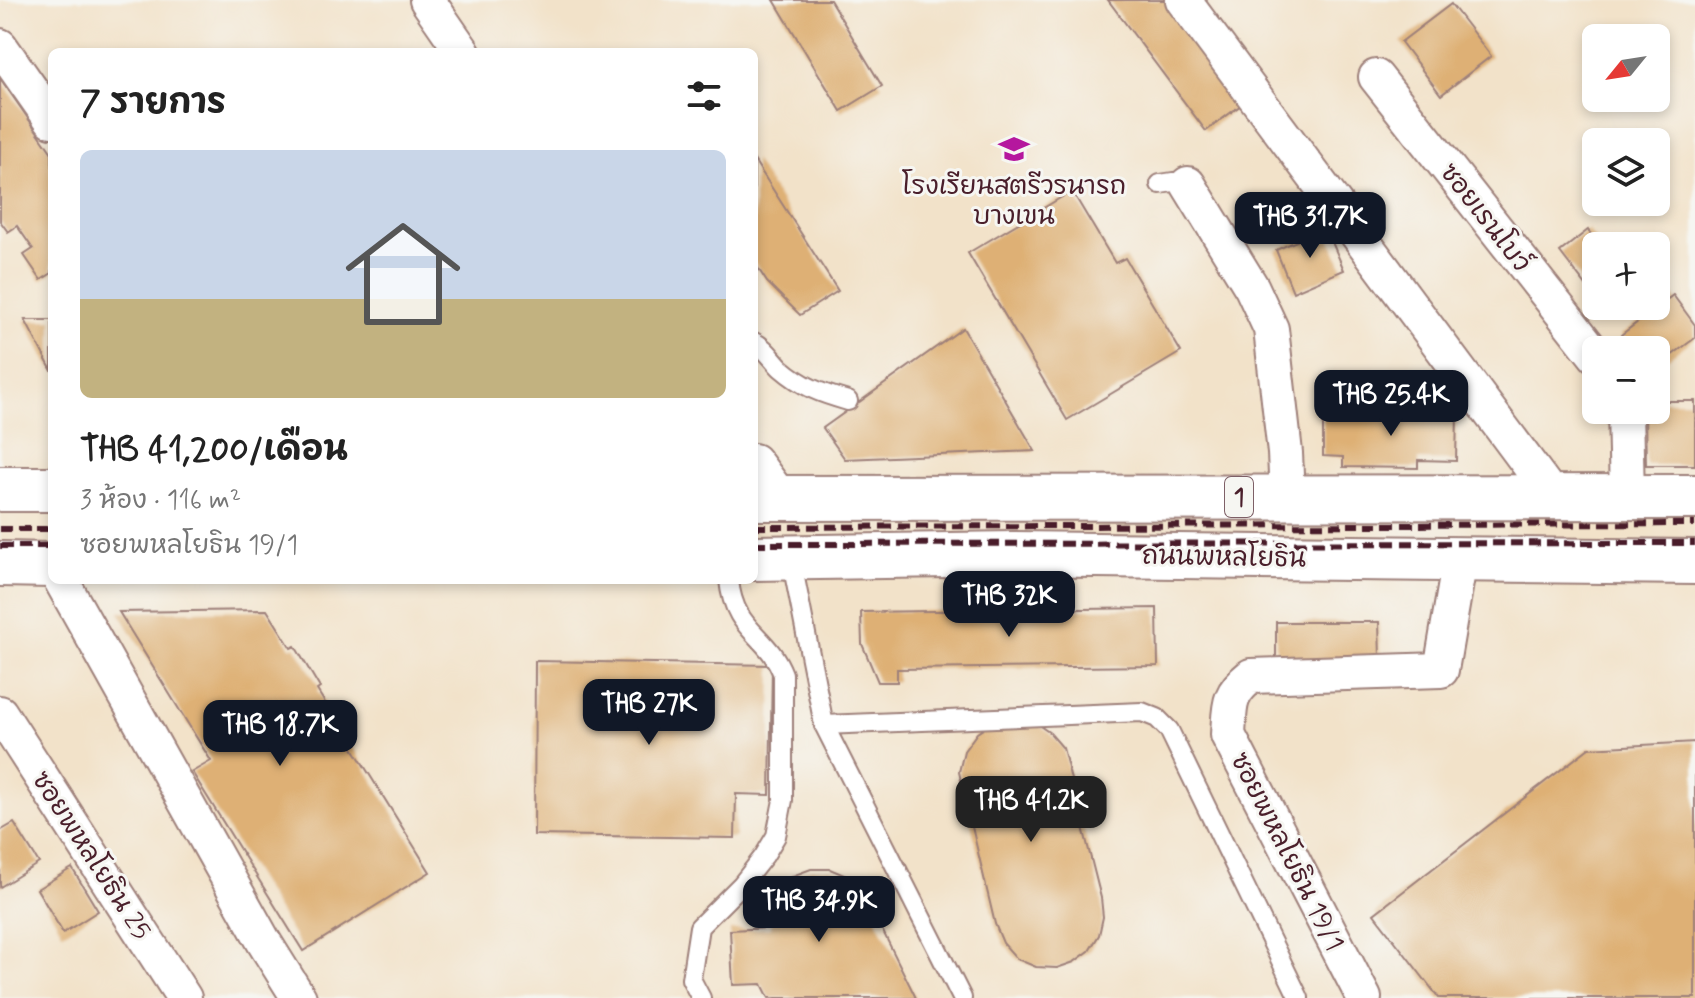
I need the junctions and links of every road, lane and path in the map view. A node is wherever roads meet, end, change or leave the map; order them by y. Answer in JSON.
{"nodes":[{"id":1,"x":427,"y":0,"type":"edge"},
{"id":2,"x":1183,"y":0,"type":"edge"},
{"id":3,"x":0,"y":46,"type":"edge"},
{"id":4,"x":460,"y":48,"type":"edge"},
{"id":5,"x":1376,"y":77,"type":"dead end"},
{"id":6,"x":48,"y":114,"type":"edge"},
{"id":7,"x":1174,"y":184,"type":"dead end"},
{"id":8,"x":1582,"y":338,"type":"edge"},
{"id":9,"x":758,"y":344,"type":"edge"},
{"id":10,"x":848,"y":401,"type":"dead end"},
{"id":11,"x":1625,"y":424,"type":"edge"},
{"id":12,"x":758,"y":472,"type":"edge"},
{"id":13,"x":0,"y":489,"type":"edge"},
{"id":14,"x":48,"y":489,"type":"edge"},
{"id":15,"x":1287,"y":497,"type":"junction"},
{"id":16,"x":1627,"y":497,"type":"junction"},
{"id":17,"x":1695,"y":497,"type":"edge"},
{"id":18,"x":1554,"y":498,"type":"junction"},
{"id":19,"x":768,"y":499,"type":"edge"},
{"id":20,"x":772,"y":558,"type":"edge"},
{"id":21,"x":1460,"y":559,"type":"junction"},
{"id":22,"x":1695,"y":562,"type":"edge"},
{"id":23,"x":0,"y":564,"type":"edge"},
{"id":24,"x":48,"y":565,"type":"edge"},
{"id":25,"x":63,"y":584,"type":"edge"},
{"id":26,"x":729,"y":584,"type":"edge"},
{"id":27,"x":0,"y":713,"type":"edge"},
{"id":28,"x":824,"y":725,"type":"junction"},
{"id":29,"x":184,"y":998,"type":"edge"},
{"id":30,"x":299,"y":998,"type":"edge"},
{"id":31,"x":701,"y":998,"type":"edge"},
{"id":32,"x":962,"y":998,"type":"edge"},
{"id":33,"x":1299,"y":998,"type":"edge"},
{"id":34,"x":1364,"y":998,"type":"edge"}],
"edges":[{"from":1,"to":4,"type":"street"},
{"from":2,"to":18,"type":"street"},
{"from":3,"to":6,"type":"street"},
{"from":5,"to":8,"type":"street","name":"ซอยเรนโบว์"},
{"from":7,"to":15,"type":"street"},
{"from":9,"to":10,"type":"lane"},
{"from":11,"to":16,"type":"street"},
{"from":12,"to":19,"type":"street"},
{"from":13,"to":14,"type":"main road"},
{"from":15,"to":18,"type":"main road","number":"1"},
{"from":15,"to":19,"type":"main road","number":"1"},
{"from":16,"to":17,"type":"main road","number":"1"},
{"from":16,"to":18,"type":"main road","number":"1"},
{"from":19,"to":20,"type":"main road"},
{"from":20,"to":21,"type":"main road","name":"ถนนพหลโยธิน"},
{"from":20,"to":28,"type":"lane"},
{"from":21,"to":22,"type":"main road","name":"ถนนพหลโยธิน"},
{"from":21,"to":34,"type":"street","name":"ซอยพหลโยธิน 19/1"},
{"from":23,"to":24,"type":"main road"},
{"from":25,"to":30,"type":"street"},
{"from":26,"to":31,"type":"lane"},
{"from":27,"to":29,"type":"street","name":"ซอยพหลโยธิน 25"},
{"from":28,"to":32,"type":"lane"},
{"from":28,"to":33,"type":"lane"}]}
